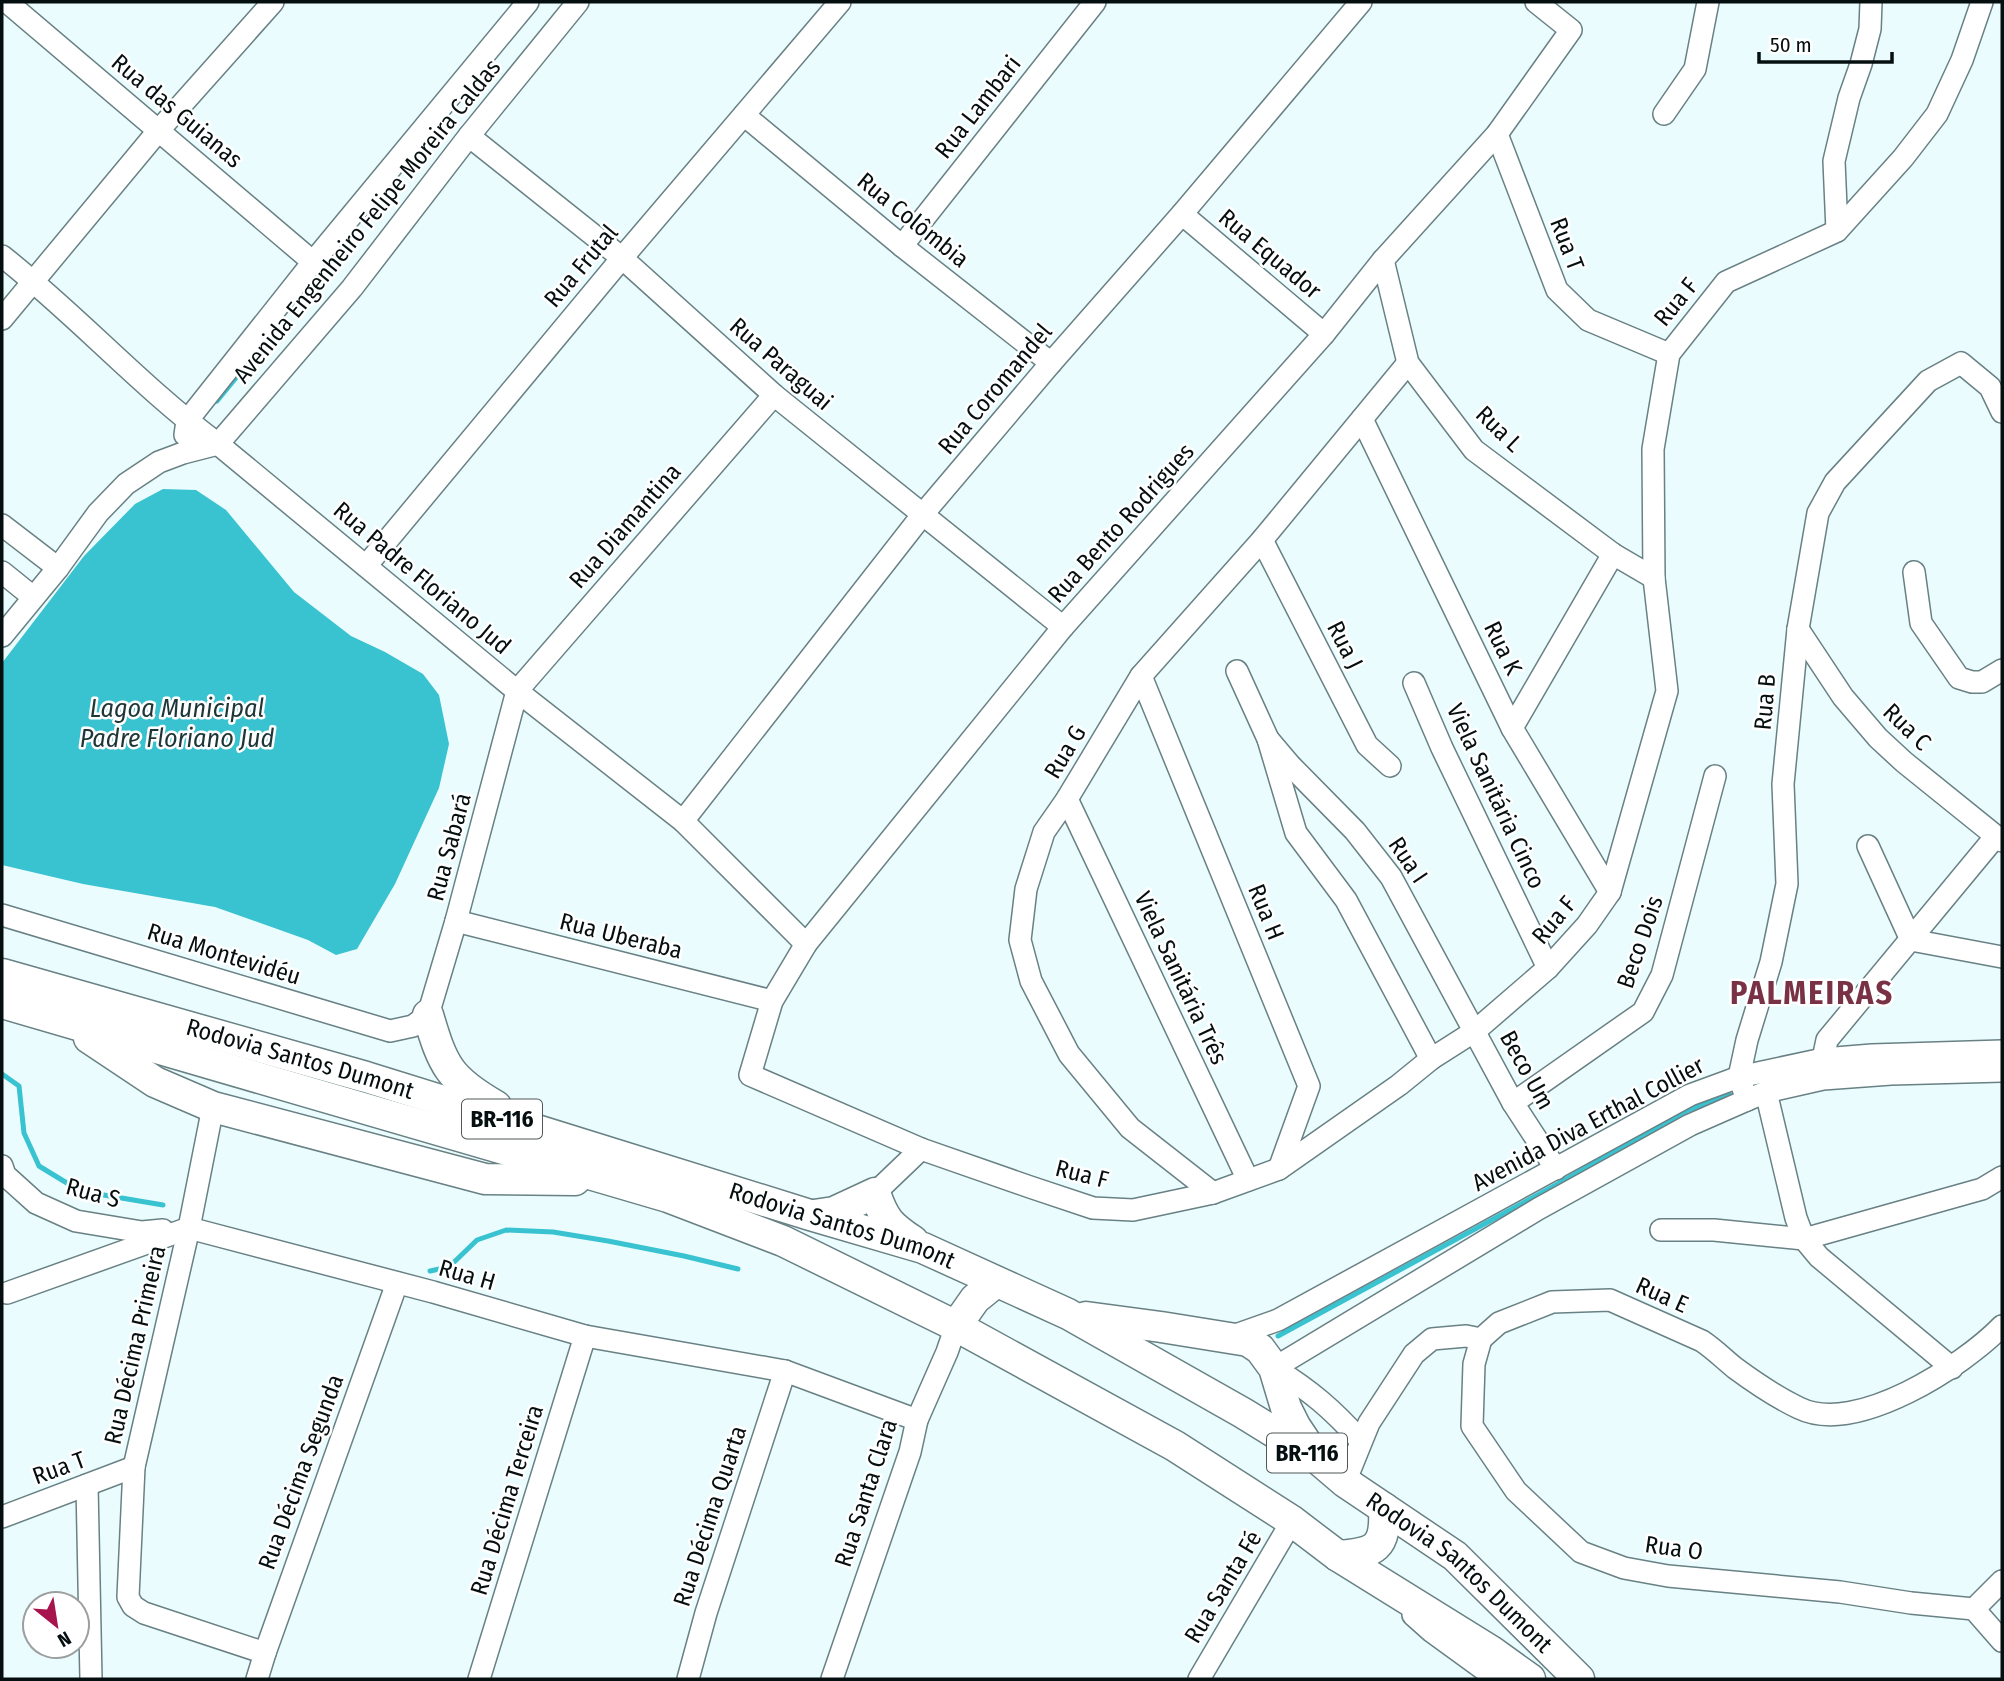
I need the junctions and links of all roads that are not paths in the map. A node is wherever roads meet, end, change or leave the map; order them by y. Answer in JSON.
{"nodes":[{"id":1,"x":7,"y":2,"type":"edge"},
{"id":2,"x":273,"y":2,"type":"edge"},
{"id":3,"x":528,"y":2,"type":"edge"},
{"id":4,"x":578,"y":2,"type":"edge"},
{"id":5,"x":840,"y":2,"type":"edge"},
{"id":6,"x":1095,"y":2,"type":"edge"},
{"id":7,"x":1361,"y":2,"type":"edge"},
{"id":8,"x":1536,"y":2,"type":"edge"},
{"id":9,"x":1708,"y":2,"type":"edge"},
{"id":10,"x":1871,"y":2,"type":"edge"},
{"id":11,"x":1982,"y":2,"type":"edge"},
{"id":12,"x":1995,"y":2,"type":"edge"},
{"id":13,"x":2002,"y":2,"type":"edge"},
{"id":14,"x":1664,"y":114,"type":"dead end"},
{"id":15,"x":744,"y":115,"type":"junction"},
{"id":16,"x":159,"y":130,"type":"junction"},
{"id":17,"x":1496,"y":134,"type":"junction"},
{"id":18,"x":469,"y":136,"type":"junction"},
{"id":19,"x":1182,"y":214,"type":"junction"},
{"id":20,"x":1837,"y":231,"type":"junction"},
{"id":21,"x":902,"y":246,"type":"junction"},
{"id":22,"x":2,"y":256,"type":"edge"},
{"id":23,"x":622,"y":258,"type":"junction"},
{"id":24,"x":1383,"y":260,"type":"junction"},
{"id":25,"x":313,"y":262,"type":"junction"},
{"id":26,"x":33,"y":280,"type":"junction"},
{"id":27,"x":2,"y":319,"type":"edge"},
{"id":28,"x":1324,"y":334,"type":"junction"},
{"id":29,"x":1669,"y":354,"type":"junction"},
{"id":30,"x":1051,"y":363,"type":"junction"},
{"id":31,"x":1409,"y":363,"type":"junction"},
{"id":32,"x":774,"y":395,"type":"junction"},
{"id":33,"x":2002,"y":412,"type":"edge"},
{"id":34,"x":1362,"y":419,"type":"junction"},
{"id":35,"x":187,"y":421,"type":"junction"},
{"id":36,"x":218,"y":443,"type":"junction"},
{"id":37,"x":183,"y":453,"type":"junction"},
{"id":38,"x":923,"y":514,"type":"junction"},
{"id":39,"x":2,"y":525,"type":"edge"},
{"id":40,"x":1262,"y":540,"type":"junction"},
{"id":41,"x":1613,"y":554,"type":"junction"},
{"id":42,"x":366,"y":566,"type":"junction"},
{"id":43,"x":58,"y":568,"type":"junction"},
{"id":44,"x":2,"y":572,"type":"edge"},
{"id":45,"x":1914,"y":572,"type":"dead end"},
{"id":46,"x":1654,"y":578,"type":"junction"},
{"id":47,"x":33,"y":597,"type":"junction"},
{"id":48,"x":1063,"y":627,"type":"junction"},
{"id":49,"x":1798,"y":629,"type":"junction"},
{"id":50,"x":2,"y":636,"type":"edge"},
{"id":51,"x":2002,"y":670,"type":"edge"},
{"id":52,"x":1237,"y":671,"type":"dead end"},
{"id":53,"x":1142,"y":676,"type":"junction"},
{"id":54,"x":1414,"y":683,"type":"dead end"},
{"id":55,"x":517,"y":691,"type":"junction"},
{"id":56,"x":1512,"y":728,"type":"junction"},
{"id":57,"x":1268,"y":739,"type":"junction"},
{"id":58,"x":1390,"y":766,"type":"dead end"},
{"id":59,"x":1715,"y":776,"type":"dead end"},
{"id":60,"x":1067,"y":799,"type":"junction"},
{"id":61,"x":683,"y":821,"type":"junction"},
{"id":62,"x":1999,"y":839,"type":"edge"},
{"id":63,"x":1868,"y":846,"type":"dead end"},
{"id":64,"x":1610,"y":892,"type":"junction"},
{"id":65,"x":2,"y":915,"type":"edge"},
{"id":66,"x":457,"y":921,"type":"junction"},
{"id":67,"x":1911,"y":940,"type":"junction"},
{"id":68,"x":806,"y":944,"type":"junction"},
{"id":69,"x":2002,"y":957,"type":"edge"},
{"id":70,"x":1548,"y":968,"type":"junction"},
{"id":71,"x":2,"y":974,"type":"edge"},
{"id":72,"x":772,"y":1001,"type":"junction"},
{"id":73,"x":2,"y":1003,"type":"edge"},
{"id":74,"x":428,"y":1015,"type":"junction"},
{"id":75,"x":61,"y":1021,"type":"junction"},
{"id":76,"x":1475,"y":1031,"type":"junction"},
{"id":77,"x":2002,"y":1051,"type":"edge"},
{"id":78,"x":1431,"y":1059,"type":"junction"},
{"id":79,"x":1823,"y":1059,"type":"junction"},
{"id":80,"x":2002,"y":1071,"type":"edge"},
{"id":81,"x":750,"y":1075,"type":"joint"},
{"id":82,"x":1739,"y":1077,"type":"junction"},
{"id":83,"x":1756,"y":1096,"type":"junction"},
{"id":84,"x":1513,"y":1103,"type":"junction"},
{"id":85,"x":213,"y":1107,"type":"junction"},
{"id":86,"x":536,"y":1129,"type":"junction"},
{"id":87,"x":921,"y":1149,"type":"junction"},
{"id":88,"x":2,"y":1166,"type":"edge"},
{"id":89,"x":1279,"y":1169,"type":"junction"},
{"id":90,"x":1556,"y":1169,"type":"junction"},
{"id":91,"x":2002,"y":1177,"type":"edge"},
{"id":92,"x":610,"y":1180,"type":"junction"},
{"id":93,"x":1248,"y":1180,"type":"junction"},
{"id":94,"x":875,"y":1193,"type":"junction"},
{"id":95,"x":1213,"y":1193,"type":"junction"},
{"id":96,"x":810,"y":1215,"type":"junction"},
{"id":97,"x":189,"y":1228,"type":"junction"},
{"id":98,"x":1661,"y":1230,"type":"dead end"},
{"id":99,"x":1804,"y":1239,"type":"junction"},
{"id":100,"x":923,"y":1248,"type":"junction"},
{"id":101,"x":996,"y":1282,"type":"junction"},
{"id":102,"x":397,"y":1283,"type":"junction"},
{"id":103,"x":7,"y":1293,"type":"dead end"},
{"id":104,"x":1069,"y":1314,"type":"junction"},
{"id":105,"x":956,"y":1326,"type":"junction"},
{"id":106,"x":2002,"y":1326,"type":"edge"},
{"id":107,"x":585,"y":1336,"type":"junction"},
{"id":108,"x":1226,"y":1338,"type":"junction"},
{"id":109,"x":1481,"y":1339,"type":"junction"},
{"id":110,"x":1274,"y":1368,"type":"junction"},
{"id":111,"x":1952,"y":1368,"type":"junction"},
{"id":112,"x":785,"y":1371,"type":"junction"},
{"id":113,"x":917,"y":1420,"type":"junction"},
{"id":114,"x":1362,"y":1441,"type":"junction"},
{"id":115,"x":1318,"y":1459,"type":"junction"},
{"id":116,"x":134,"y":1468,"type":"junction"},
{"id":117,"x":1345,"y":1482,"type":"junction"},
{"id":118,"x":87,"y":1485,"type":"junction"},
{"id":119,"x":1384,"y":1508,"type":"junction"},
{"id":120,"x":2,"y":1517,"type":"edge"},
{"id":121,"x":1293,"y":1521,"type":"junction"},
{"id":122,"x":1339,"y":1556,"type":"junction"},
{"id":123,"x":1373,"y":1578,"type":"junction"},
{"id":124,"x":2002,"y":1581,"type":"edge"},
{"id":125,"x":1974,"y":1609,"type":"junction"},
{"id":126,"x":2002,"y":1641,"type":"edge"},
{"id":127,"x":265,"y":1653,"type":"junction"},
{"id":128,"x":91,"y":1679,"type":"edge"},
{"id":129,"x":257,"y":1679,"type":"edge"},
{"id":130,"x":479,"y":1679,"type":"edge"},
{"id":131,"x":688,"y":1679,"type":"edge"},
{"id":132,"x":832,"y":1679,"type":"edge"},
{"id":133,"x":1199,"y":1679,"type":"edge"},
{"id":134,"x":1497,"y":1679,"type":"edge"},
{"id":135,"x":1530,"y":1679,"type":"edge"},
{"id":136,"x":1579,"y":1679,"type":"edge"}],
"edges":[{"from":1,"to":16,"type":"street","name":"Rua das Guianas"},
{"from":2,"to":16,"type":"street"},
{"from":3,"to":25,"type":"street","name":"Avenida Engenheiro Felipe Moreira Caldas"},
{"from":4,"to":18,"type":"street","name":"Avenida Engenheiro Felipe Moreira Caldas"},
{"from":5,"to":15,"type":"street","name":"Rua Frutal"},
{"from":6,"to":21,"type":"street","name":"Rua Lambari"},
{"from":7,"to":19,"type":"street","name":"Rua Coromandel"},
{"from":8,"to":17,"type":"street","name":"Rua Bento Rodrigues"},
{"from":9,"to":14,"type":"street"},
{"from":10,"to":20,"type":"street"},
{"from":11,"to":20,"type":"street"},
{"from":12,"to":13,"type":"street"},
{"from":15,"to":21,"type":"street","name":"Rua Colômbia"},
{"from":15,"to":23,"type":"street","name":"Rua Frutal"},
{"from":16,"to":25,"type":"street","name":"Rua das Guianas"},
{"from":16,"to":26,"type":"street"},
{"from":17,"to":24,"type":"street","name":"Rua Bento Rodrigues"},
{"from":17,"to":29,"type":"street","name":"Rua T"},
{"from":18,"to":23,"type":"street","name":"Rua Paraguai"},
{"from":18,"to":36,"type":"street","name":"Avenida Engenheiro Felipe Moreira Caldas"},
{"from":19,"to":28,"type":"street","name":"Rua Equador"},
{"from":19,"to":30,"type":"street","name":"Rua Coromandel"},
{"from":20,"to":29,"type":"street","name":"Rua F"},
{"from":21,"to":30,"type":"street","name":"Rua Colômbia"},
{"from":22,"to":26,"type":"street","name":"Rua Padre Floriano Jud"},
{"from":23,"to":32,"type":"street","name":"Rua Paraguai"},
{"from":23,"to":42,"type":"street","name":"Rua Frutal"},
{"from":24,"to":28,"type":"street","name":"Rua Bento Rodrigues"},
{"from":24,"to":31,"type":"street","name":"Rua L"},
{"from":25,"to":35,"type":"street","name":"Avenida Engenheiro Felipe Moreira Caldas"},
{"from":26,"to":27,"type":"street"},
{"from":26,"to":35,"type":"street","name":"Rua Padre Floriano Jud"},
{"from":28,"to":48,"type":"street","name":"Rua Bento Rodrigues"},
{"from":29,"to":46,"type":"street","name":"Rua F"},
{"from":30,"to":38,"type":"street","name":"Rua Coromandel"},
{"from":31,"to":34,"type":"street","name":"Rua G"},
{"from":31,"to":41,"type":"street","name":"Rua L"},
{"from":32,"to":38,"type":"street","name":"Rua Paraguai"},
{"from":32,"to":55,"type":"street","name":"Rua Diamantina"},
{"from":33,"to":49,"type":"street","name":"Rua B"},
{"from":34,"to":40,"type":"street","name":"Rua G"},
{"from":34,"to":56,"type":"street","name":"Rua K"},
{"from":35,"to":36,"type":"street","name":"Rua Padre Floriano Jud"},
{"from":35,"to":37,"type":"street"},
{"from":36,"to":37,"type":"street"},
{"from":36,"to":42,"type":"street","name":"Rua Padre Floriano Jud"},
{"from":37,"to":43,"type":"street"},
{"from":38,"to":48,"type":"street","name":"Rua Paraguai"},
{"from":38,"to":61,"type":"street","name":"Rua Coromandel"},
{"from":39,"to":43,"type":"street"},
{"from":40,"to":53,"type":"street","name":"Rua G"},
{"from":40,"to":58,"type":"street","name":"Rua J"},
{"from":41,"to":46,"type":"street","name":"Rua L"},
{"from":41,"to":56,"type":"street"},
{"from":42,"to":55,"type":"street","name":"Rua Padre Floriano Jud"},
{"from":43,"to":47,"type":"street"},
{"from":44,"to":47,"type":"street"},
{"from":45,"to":51,"type":"street"},
{"from":46,"to":64,"type":"street","name":"Rua F"},
{"from":47,"to":50,"type":"street"},
{"from":48,"to":68,"type":"street","name":"Rua Bento Rodrigues"},
{"from":49,"to":62,"type":"street","name":"Rua C"},
{"from":49,"to":82,"type":"street","name":"Rua B"},
{"from":52,"to":57,"type":"street"},
{"from":53,"to":60,"type":"street","name":"Rua G"},
{"from":53,"to":89,"type":"street","name":"Rua H"},
{"from":54,"to":70,"type":"street","name":"Viela Sanitária Cinco"},
{"from":55,"to":61,"type":"street","name":"Rua Padre Floriano Jud"},
{"from":55,"to":66,"type":"street","name":"Rua Sabará"},
{"from":56,"to":64,"type":"street","name":"Rua K"},
{"from":57,"to":76,"type":"street","name":"Rua I"},
{"from":57,"to":78,"type":"street"},
{"from":59,"to":84,"type":"street","name":"Beco Dois"},
{"from":60,"to":93,"type":"street","name":"Viela Sanitária Três"},
{"from":60,"to":95,"type":"street","name":"Rua G"},
{"from":61,"to":68,"type":"street","name":"Rua Padre Floriano Jud"},
{"from":62,"to":67,"type":"street"},
{"from":63,"to":67,"type":"street"},
{"from":64,"to":70,"type":"street","name":"Rua F"},
{"from":65,"to":74,"type":"street","name":"Rua Montevidéu"},
{"from":66,"to":72,"type":"street","name":"Rua Uberaba"},
{"from":66,"to":74,"type":"street","name":"Rua Sabará"},
{"from":67,"to":69,"type":"street"},
{"from":67,"to":79,"type":"street"},
{"from":68,"to":72,"type":"street","name":"Rua Bento Rodrigues"},
{"from":70,"to":76,"type":"street","name":"Rua F"},
{"from":71,"to":86,"type":"highway","name":"Rodovia Santos Dumont","number":"BR-116"},
{"from":72,"to":81,"type":"street","name":"Rua Bento Rodrigues"},
{"from":73,"to":75,"type":"highway","name":"Rodovia Santos Dumont","number":"BR-116"},
{"from":74,"to":86,"type":"highway"},
{"from":75,"to":85,"type":"highway"},
{"from":75,"to":92,"type":"highway","name":"Rodovia Santos Dumont","number":"BR-116"},
{"from":76,"to":78,"type":"street","name":"Rua F"},
{"from":76,"to":84,"type":"street","name":"Beco Um"},
{"from":77,"to":79,"type":"street","name":"Avenida Diva Erthal Collier"},
{"from":78,"to":89,"type":"street","name":"Rua F"},
{"from":79,"to":82,"type":"street","name":"Avenida Diva Erthal Collier"},
{"from":80,"to":83,"type":"street","name":"Avenida Diva Erthal Collier"},
{"from":81,"to":87,"type":"street","name":"Rua F"},
{"from":82,"to":83,"type":"street"},
{"from":82,"to":90,"type":"street","name":"Avenida Diva Erthal Collier"},
{"from":83,"to":99,"type":"street"},
{"from":83,"to":110,"type":"street","name":"Avenida Diva Erthal Collier"},
{"from":84,"to":90,"type":"street","name":"Beco Um"},
{"from":85,"to":92,"type":"highway"},
{"from":85,"to":97,"type":"street","name":"Rua Décima Primeira"},
{"from":86,"to":96,"type":"highway","name":"Rodovia Santos Dumont","number":"BR-116"},
{"from":87,"to":94,"type":"street"},
{"from":87,"to":95,"type":"street","name":"Rua F"},
{"from":88,"to":97,"type":"street","name":"Rua S"},
{"from":89,"to":93,"type":"street","name":"Rua F"},
{"from":90,"to":108,"type":"street","name":"Avenida Diva Erthal Collier"},
{"from":91,"to":99,"type":"street"},
{"from":92,"to":105,"type":"highway","name":"Rodovia Santos Dumont","number":"BR-116"},
{"from":93,"to":95,"type":"street","name":"Rua F"},
{"from":94,"to":96,"type":"highway"},
{"from":94,"to":100,"type":"highway"},
{"from":96,"to":100,"type":"highway","name":"Rodovia Santos Dumont","number":"BR-116"},
{"from":97,"to":102,"type":"street","name":"Rua H"},
{"from":97,"to":103,"type":"street"},
{"from":97,"to":116,"type":"street","name":"Rua Décima Primeira"},
{"from":98,"to":99,"type":"street"},
{"from":99,"to":111,"type":"street"},
{"from":100,"to":101,"type":"highway","name":"Rodovia Santos Dumont","number":"BR-116"},
{"from":101,"to":104,"type":"highway","name":"Rodovia Santos Dumont","number":"BR-116"},
{"from":101,"to":105,"type":"highway"},
{"from":102,"to":107,"type":"street","name":"Rua H"},
{"from":102,"to":127,"type":"street","name":"Rua Décima Segunda"},
{"from":104,"to":108,"type":"highway"},
{"from":104,"to":115,"type":"highway","name":"Rodovia Santos Dumont","number":"BR-116"},
{"from":105,"to":113,"type":"street","name":"Rua Santa Clara"},
{"from":105,"to":121,"type":"highway","name":"Rodovia Santos Dumont","number":"BR-116"},
{"from":106,"to":111,"type":"street","name":"Rua E"},
{"from":107,"to":112,"type":"street","name":"Rua H"},
{"from":107,"to":130,"type":"street","name":"Rua Décima Terceira"},
{"from":108,"to":110,"type":"highway"},
{"from":109,"to":111,"type":"street","name":"Rua E"},
{"from":109,"to":114,"type":"street"},
{"from":109,"to":125,"type":"street","name":"Rua O"},
{"from":110,"to":114,"type":"street"},
{"from":110,"to":115,"type":"highway"},
{"from":112,"to":113,"type":"street","name":"Rua H"},
{"from":112,"to":131,"type":"street","name":"Rua Décima Quarta"},
{"from":113,"to":132,"type":"street","name":"Rua Santa Clara"},
{"from":114,"to":117,"type":"street"},
{"from":115,"to":117,"type":"highway","name":"Rodovia Santos Dumont","number":"BR-116"},
{"from":116,"to":118,"type":"street","name":"Rua T"},
{"from":116,"to":127,"type":"street","name":"Rua Décima Primeira"},
{"from":117,"to":119,"type":"highway","name":"Rodovia Santos Dumont","number":"BR-116"},
{"from":118,"to":120,"type":"street","name":"Rua T"},
{"from":118,"to":128,"type":"street"},
{"from":119,"to":122,"type":"highway"},
{"from":119,"to":136,"type":"highway","name":"Rodovia Santos Dumont","number":"BR-116"},
{"from":121,"to":122,"type":"highway","name":"Rodovia Santos Dumont","number":"BR-116"},
{"from":121,"to":133,"type":"street","name":"Rua Santa Fé"},
{"from":122,"to":123,"type":"highway","name":"Rodovia Santos Dumont","number":"BR-116"},
{"from":123,"to":134,"type":"street"},
{"from":123,"to":135,"type":"highway","name":"Rodovia Santos Dumont","number":"BR-116"},
{"from":124,"to":125,"type":"street"},
{"from":125,"to":126,"type":"street"},
{"from":127,"to":129,"type":"street","name":"Rua Décima Segunda"}]}
